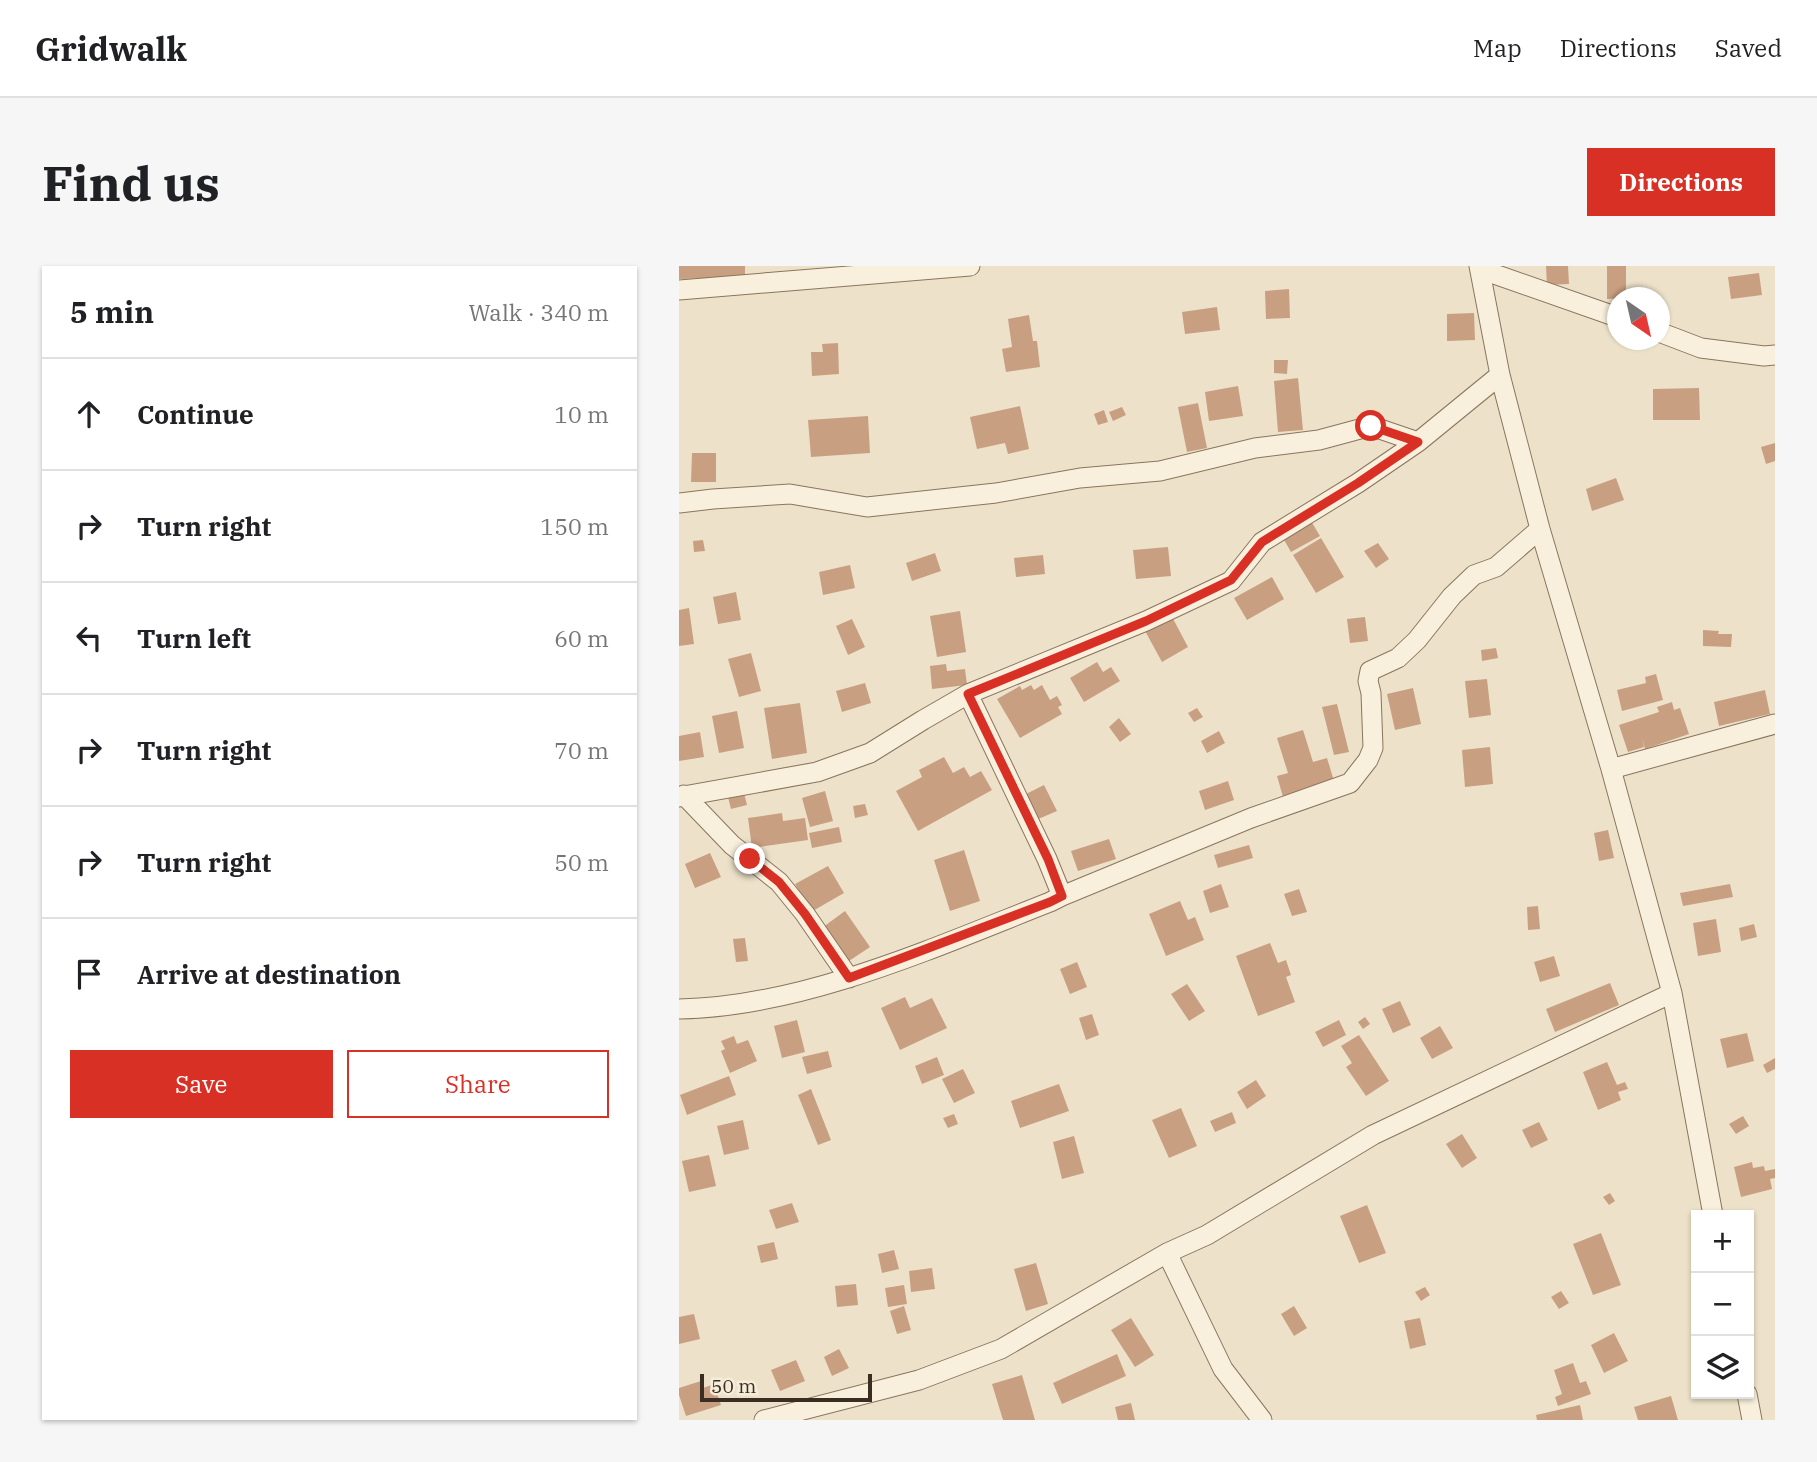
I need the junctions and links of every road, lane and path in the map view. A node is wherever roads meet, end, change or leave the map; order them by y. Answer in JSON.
{"nodes":[{"id":1,"x":969,"y":266,"type":"edge"},
{"id":2,"x":1480,"y":268,"type":"edge"},
{"id":3,"x":679,"y":290,"type":"edge"},
{"id":4,"x":1607,"y":313,"type":"edge"},
{"id":5,"x":1670,"y":336,"type":"edge"},
{"id":6,"x":1775,"y":355,"type":"edge"},
{"id":7,"x":1500,"y":376,"type":"junction"},
{"id":8,"x":1418,"y":442,"type":"junction"},
{"id":9,"x":679,"y":503,"type":"edge"},
{"id":10,"x":1540,"y":529,"type":"junction"},
{"id":11,"x":968,"y":694,"type":"junction"},
{"id":12,"x":1775,"y":724,"type":"edge"},
{"id":13,"x":1611,"y":769,"type":"junction"},
{"id":14,"x":682,"y":796,"type":"edge"},
{"id":15,"x":1062,"y":896,"type":"junction"},
{"id":16,"x":849,"y":978,"type":"junction"},
{"id":17,"x":1672,"y":993,"type":"junction"},
{"id":18,"x":679,"y":1009,"type":"edge"},
{"id":19,"x":1712,"y":1210,"type":"edge"},
{"id":20,"x":1167,"y":1253,"type":"junction"},
{"id":21,"x":1748,"y":1399,"type":"edge"},
{"id":22,"x":764,"y":1420,"type":"edge"},
{"id":23,"x":1262,"y":1420,"type":"edge"},
{"id":24,"x":1752,"y":1420,"type":"edge"}],
"edges":[{"from":1,"to":3,"type":"street"},
{"from":2,"to":4,"type":"street"},
{"from":2,"to":7,"type":"street"},
{"from":5,"to":6,"type":"street"},
{"from":7,"to":8,"type":"street"},
{"from":7,"to":10,"type":"street"},
{"from":8,"to":9,"type":"street"},
{"from":8,"to":11,"type":"street"},
{"from":10,"to":13,"type":"street"},
{"from":10,"to":15,"type":"street"},
{"from":11,"to":14,"type":"street"},
{"from":11,"to":15,"type":"street"},
{"from":12,"to":13,"type":"street"},
{"from":13,"to":17,"type":"street"},
{"from":14,"to":16,"type":"street"},
{"from":15,"to":16,"type":"street"},
{"from":16,"to":18,"type":"street"},
{"from":17,"to":19,"type":"street"},
{"from":17,"to":20,"type":"street"},
{"from":20,"to":22,"type":"street"},
{"from":20,"to":23,"type":"street"},
{"from":21,"to":24,"type":"street"}]}
